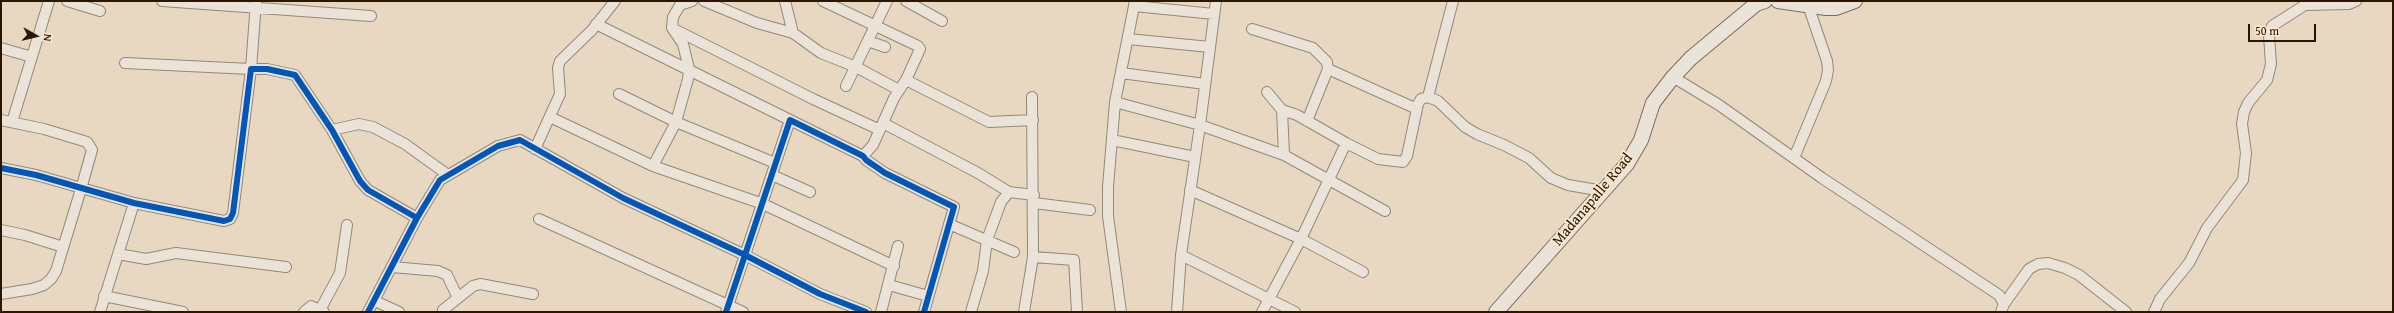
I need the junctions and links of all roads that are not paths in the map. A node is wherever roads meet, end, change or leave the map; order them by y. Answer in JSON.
{"nodes":[{"id":1,"x":49,"y":1,"type":"edge"},
{"id":2,"x":67,"y":1,"type":"edge"},
{"id":3,"x":162,"y":1,"type":"edge"},
{"id":4,"x":192,"y":1,"type":"edge"},
{"id":5,"x":614,"y":1,"type":"edge"},
{"id":6,"x":692,"y":1,"type":"edge"},
{"id":7,"x":704,"y":1,"type":"edge"},
{"id":8,"x":785,"y":1,"type":"edge"},
{"id":9,"x":823,"y":1,"type":"edge"},
{"id":10,"x":887,"y":1,"type":"edge"},
{"id":11,"x":906,"y":1,"type":"edge"},
{"id":12,"x":1216,"y":1,"type":"edge"},
{"id":13,"x":1453,"y":1,"type":"edge"},
{"id":14,"x":1778,"y":1,"type":"edge"},
{"id":15,"x":1855,"y":1,"type":"edge"},
{"id":16,"x":2356,"y":1,"type":"edge"},
{"id":17,"x":1759,"y":2,"type":"edge"},
{"id":18,"x":1135,"y":3,"type":"edge"},
{"id":19,"x":256,"y":4,"type":"edge"},
{"id":20,"x":1808,"y":5,"type":"junction"},
{"id":21,"x":100,"y":11,"type":"dead end"},
{"id":22,"x":1214,"y":14,"type":"junction"},
{"id":23,"x":371,"y":16,"type":"dead end"},
{"id":24,"x":942,"y":21,"type":"dead end"},
{"id":25,"x":596,"y":24,"type":"junction"},
{"id":26,"x":875,"y":26,"type":"junction"},
{"id":27,"x":672,"y":28,"type":"junction"},
{"id":28,"x":1252,"y":29,"type":"dead end"},
{"id":29,"x":793,"y":34,"type":"junction"},
{"id":30,"x":1128,"y":39,"type":"junction"},
{"id":31,"x":868,"y":41,"type":"junction"},
{"id":32,"x":885,"y":47,"type":"dead end"},
{"id":33,"x":1210,"y":47,"type":"junction"},
{"id":34,"x":1,"y":48,"type":"edge"},
{"id":35,"x":32,"y":57,"type":"junction"},
{"id":36,"x":125,"y":63,"type":"dead end"},
{"id":37,"x":856,"y":67,"type":"junction"},
{"id":38,"x":251,"y":69,"type":"junction"},
{"id":39,"x":1328,"y":69,"type":"junction"},
{"id":40,"x":689,"y":70,"type":"junction"},
{"id":41,"x":1121,"y":73,"type":"junction"},
{"id":42,"x":1673,"y":76,"type":"junction"},
{"id":43,"x":906,"y":80,"type":"junction"},
{"id":44,"x":1205,"y":84,"type":"junction"},
{"id":45,"x":846,"y":86,"type":"dead end"},
{"id":46,"x":899,"y":90,"type":"junction"},
{"id":47,"x":1267,"y":92,"type":"dead end"},
{"id":48,"x":619,"y":94,"type":"dead end"},
{"id":49,"x":1428,"y":97,"type":"junction"},
{"id":50,"x":1032,"y":98,"type":"dead end"},
{"id":51,"x":1115,"y":102,"type":"junction"},
{"id":52,"x":1282,"y":110,"type":"junction"},
{"id":53,"x":1417,"y":110,"type":"junction"},
{"id":54,"x":550,"y":117,"type":"junction"},
{"id":55,"x":1,"y":120,"type":"edge"},
{"id":56,"x":790,"y":120,"type":"junction"},
{"id":57,"x":1033,"y":120,"type":"junction"},
{"id":58,"x":1307,"y":121,"type":"junction"},
{"id":59,"x":12,"y":122,"type":"junction"},
{"id":60,"x":676,"y":122,"type":"junction"},
{"id":61,"x":1200,"y":125,"type":"junction"},
{"id":62,"x":882,"y":126,"type":"junction"},
{"id":63,"x":332,"y":130,"type":"junction"},
{"id":64,"x":1112,"y":140,"type":"junction"},
{"id":65,"x":1346,"y":143,"type":"junction"},
{"id":66,"x":535,"y":149,"type":"junction"},
{"id":67,"x":1284,"y":155,"type":"junction"},
{"id":68,"x":863,"y":156,"type":"junction"},
{"id":69,"x":1195,"y":157,"type":"junction"},
{"id":70,"x":1794,"y":158,"type":"junction"},
{"id":71,"x":775,"y":163,"type":"junction"},
{"id":72,"x":653,"y":166,"type":"junction"},
{"id":73,"x":1,"y":168,"type":"edge"},
{"id":74,"x":448,"y":175,"type":"junction"},
{"id":75,"x":772,"y":175,"type":"junction"},
{"id":76,"x":1330,"y":180,"type":"junction"},
{"id":77,"x":81,"y":189,"type":"junction"},
{"id":78,"x":1190,"y":190,"type":"junction"},
{"id":79,"x":1603,"y":191,"type":"junction"},
{"id":80,"x":810,"y":192,"type":"dead end"},
{"id":81,"x":1009,"y":192,"type":"junction"},
{"id":82,"x":1034,"y":199,"type":"junction"},
{"id":83,"x":134,"y":203,"type":"junction"},
{"id":84,"x":763,"y":204,"type":"junction"},
{"id":85,"x":1090,"y":210,"type":"dead end"},
{"id":86,"x":1385,"y":211,"type":"dead end"},
{"id":87,"x":417,"y":218,"type":"junction"},
{"id":88,"x":539,"y":219,"type":"dead end"},
{"id":89,"x":949,"y":224,"type":"junction"},
{"id":90,"x":347,"y":225,"type":"dead end"},
{"id":91,"x":1,"y":230,"type":"edge"},
{"id":92,"x":1301,"y":239,"type":"junction"},
{"id":93,"x":987,"y":240,"type":"junction"},
{"id":94,"x":898,"y":246,"type":"dead end"},
{"id":95,"x":63,"y":247,"type":"junction"},
{"id":96,"x":1014,"y":252,"type":"dead end"},
{"id":97,"x":118,"y":254,"type":"junction"},
{"id":98,"x":745,"y":255,"type":"junction"},
{"id":99,"x":1181,"y":255,"type":"junction"},
{"id":100,"x":1033,"y":257,"type":"junction"},
{"id":101,"x":894,"y":266,"type":"junction"},
{"id":102,"x":286,"y":267,"type":"dead end"},
{"id":103,"x":392,"y":267,"type":"junction"},
{"id":104,"x":1363,"y":272,"type":"dead end"},
{"id":105,"x":889,"y":285,"type":"junction"},
{"id":106,"x":1,"y":294,"type":"edge"},
{"id":107,"x":533,"y":294,"type":"dead end"},
{"id":108,"x":104,"y":296,"type":"junction"},
{"id":109,"x":928,"y":296,"type":"junction"},
{"id":110,"x":458,"y":298,"type":"junction"},
{"id":111,"x":1268,"y":298,"type":"junction"},
{"id":112,"x":375,"y":301,"type":"junction"},
{"id":113,"x":727,"y":308,"type":"edge"},
{"id":114,"x":2002,"y":308,"type":"edge"},
{"id":115,"x":322,"y":311,"type":"edge"},
{"id":116,"x":444,"y":311,"type":"edge"},
{"id":117,"x":100,"y":312,"type":"edge"},
{"id":118,"x":183,"y":312,"type":"edge"},
{"id":119,"x":304,"y":312,"type":"edge"},
{"id":120,"x":368,"y":312,"type":"edge"},
{"id":121,"x":399,"y":312,"type":"edge"},
{"id":122,"x":743,"y":312,"type":"edge"},
{"id":123,"x":866,"y":312,"type":"edge"},
{"id":124,"x":881,"y":312,"type":"edge"},
{"id":125,"x":924,"y":312,"type":"edge"},
{"id":126,"x":971,"y":312,"type":"edge"},
{"id":127,"x":1024,"y":312,"type":"edge"},
{"id":128,"x":1077,"y":312,"type":"edge"},
{"id":129,"x":1121,"y":312,"type":"edge"},
{"id":130,"x":1177,"y":312,"type":"edge"},
{"id":131,"x":1262,"y":312,"type":"edge"},
{"id":132,"x":1296,"y":312,"type":"edge"},
{"id":133,"x":1496,"y":312,"type":"edge"},
{"id":134,"x":2126,"y":312,"type":"edge"},
{"id":135,"x":2154,"y":312,"type":"edge"}],
"edges":[{"from":1,"to":35,"type":"street"},
{"from":2,"to":21,"type":"street"},
{"from":3,"to":4,"type":"street"},
{"from":4,"to":19,"type":"street"},
{"from":5,"to":25,"type":"street"},
{"from":6,"to":27,"type":"street"},
{"from":7,"to":29,"type":"street"},
{"from":8,"to":29,"type":"street"},
{"from":9,"to":26,"type":"street"},
{"from":10,"to":26,"type":"street"},
{"from":11,"to":24,"type":"street"},
{"from":12,"to":22,"type":"street"},
{"from":13,"to":49,"type":"street"},
{"from":14,"to":20,"type":"main road"},
{"from":15,"to":20,"type":"main road"},
{"from":16,"to":135,"type":"street"},
{"from":17,"to":42,"type":"main road","name":"Madanapalle Road"},
{"from":18,"to":22,"type":"street"},
{"from":18,"to":30,"type":"street"},
{"from":19,"to":23,"type":"street"},
{"from":19,"to":38,"type":"street"},
{"from":20,"to":70,"type":"street"},
{"from":22,"to":33,"type":"street"},
{"from":25,"to":40,"type":"street"},
{"from":25,"to":54,"type":"street"},
{"from":26,"to":31,"type":"street"},
{"from":26,"to":43,"type":"street"},
{"from":27,"to":40,"type":"street"},
{"from":27,"to":62,"type":"street"},
{"from":28,"to":39,"type":"street"},
{"from":29,"to":37,"type":"street"},
{"from":30,"to":33,"type":"street"},
{"from":30,"to":41,"type":"street"},
{"from":31,"to":32,"type":"street"},
{"from":31,"to":37,"type":"street"},
{"from":33,"to":44,"type":"street"},
{"from":34,"to":35,"type":"street"},
{"from":35,"to":59,"type":"street"},
{"from":36,"to":38,"type":"street"},
{"from":37,"to":45,"type":"street"},
{"from":37,"to":46,"type":"street"},
{"from":38,"to":63,"type":"street"},
{"from":38,"to":83,"type":"street"},
{"from":39,"to":53,"type":"street"},
{"from":39,"to":58,"type":"street"},
{"from":40,"to":56,"type":"street"},
{"from":40,"to":60,"type":"street"},
{"from":41,"to":44,"type":"street"},
{"from":41,"to":51,"type":"street"},
{"from":42,"to":70,"type":"street"},
{"from":42,"to":79,"type":"main road","name":"Madanapalle Road"},
{"from":43,"to":46,"type":"street"},
{"from":43,"to":57,"type":"street"},
{"from":44,"to":61,"type":"street"},
{"from":46,"to":62,"type":"street"},
{"from":47,"to":52,"type":"street"},
{"from":48,"to":60,"type":"street"},
{"from":49,"to":53,"type":"street"},
{"from":49,"to":79,"type":"street"},
{"from":50,"to":57,"type":"street"},
{"from":51,"to":61,"type":"street"},
{"from":51,"to":64,"type":"street"},
{"from":52,"to":58,"type":"street"},
{"from":52,"to":67,"type":"street"},
{"from":53,"to":65,"type":"street"},
{"from":54,"to":66,"type":"street"},
{"from":54,"to":72,"type":"street"},
{"from":55,"to":59,"type":"street"},
{"from":56,"to":68,"type":"street"},
{"from":56,"to":71,"type":"street"},
{"from":57,"to":82,"type":"street"},
{"from":58,"to":65,"type":"street"},
{"from":59,"to":77,"type":"street"},
{"from":60,"to":71,"type":"street"},
{"from":60,"to":72,"type":"street"},
{"from":61,"to":67,"type":"street"},
{"from":61,"to":69,"type":"street"},
{"from":62,"to":68,"type":"street"},
{"from":62,"to":81,"type":"street"},
{"from":63,"to":74,"type":"street"},
{"from":63,"to":87,"type":"street"},
{"from":64,"to":69,"type":"street"},
{"from":64,"to":129,"type":"street"},
{"from":65,"to":76,"type":"street"},
{"from":66,"to":74,"type":"street"},
{"from":66,"to":98,"type":"street"},
{"from":67,"to":76,"type":"street"},
{"from":68,"to":89,"type":"street"},
{"from":69,"to":78,"type":"street"},
{"from":70,"to":114,"type":"street"},
{"from":71,"to":75,"type":"street"},
{"from":72,"to":84,"type":"street"},
{"from":73,"to":77,"type":"street"},
{"from":74,"to":87,"type":"street"},
{"from":75,"to":80,"type":"street"},
{"from":75,"to":84,"type":"street"},
{"from":76,"to":86,"type":"street"},
{"from":76,"to":92,"type":"street"},
{"from":77,"to":83,"type":"street"},
{"from":77,"to":95,"type":"street"},
{"from":78,"to":92,"type":"street"},
{"from":78,"to":99,"type":"street"},
{"from":79,"to":133,"type":"main road","name":"Madanapalle Road"},
{"from":81,"to":82,"type":"street"},
{"from":81,"to":93,"type":"street"},
{"from":82,"to":85,"type":"street"},
{"from":82,"to":100,"type":"street"},
{"from":83,"to":97,"type":"street"},
{"from":84,"to":98,"type":"street"},
{"from":84,"to":101,"type":"street"},
{"from":87,"to":103,"type":"street"},
{"from":88,"to":113,"type":"street"},
{"from":89,"to":93,"type":"street"},
{"from":89,"to":109,"type":"street"},
{"from":90,"to":115,"type":"street"},
{"from":91,"to":95,"type":"street"},
{"from":92,"to":104,"type":"street"},
{"from":92,"to":111,"type":"street"},
{"from":93,"to":96,"type":"street"},
{"from":93,"to":126,"type":"street"},
{"from":94,"to":101,"type":"street"},
{"from":95,"to":106,"type":"street"},
{"from":97,"to":102,"type":"street"},
{"from":97,"to":108,"type":"street"},
{"from":98,"to":113,"type":"street"},
{"from":98,"to":123,"type":"street"},
{"from":99,"to":111,"type":"street"},
{"from":99,"to":130,"type":"street"},
{"from":100,"to":127,"type":"street"},
{"from":100,"to":128,"type":"street"},
{"from":101,"to":105,"type":"street"},
{"from":103,"to":110,"type":"street"},
{"from":103,"to":112,"type":"street"},
{"from":105,"to":109,"type":"street"},
{"from":105,"to":124,"type":"street"},
{"from":107,"to":110,"type":"street"},
{"from":108,"to":117,"type":"street"},
{"from":108,"to":118,"type":"street"},
{"from":109,"to":125,"type":"street"},
{"from":110,"to":116,"type":"street"},
{"from":111,"to":131,"type":"street"},
{"from":111,"to":132,"type":"street"},
{"from":112,"to":120,"type":"street"},
{"from":112,"to":121,"type":"street"},
{"from":113,"to":122,"type":"street"},
{"from":114,"to":134,"type":"street"},
{"from":115,"to":119,"type":"street"}]}
